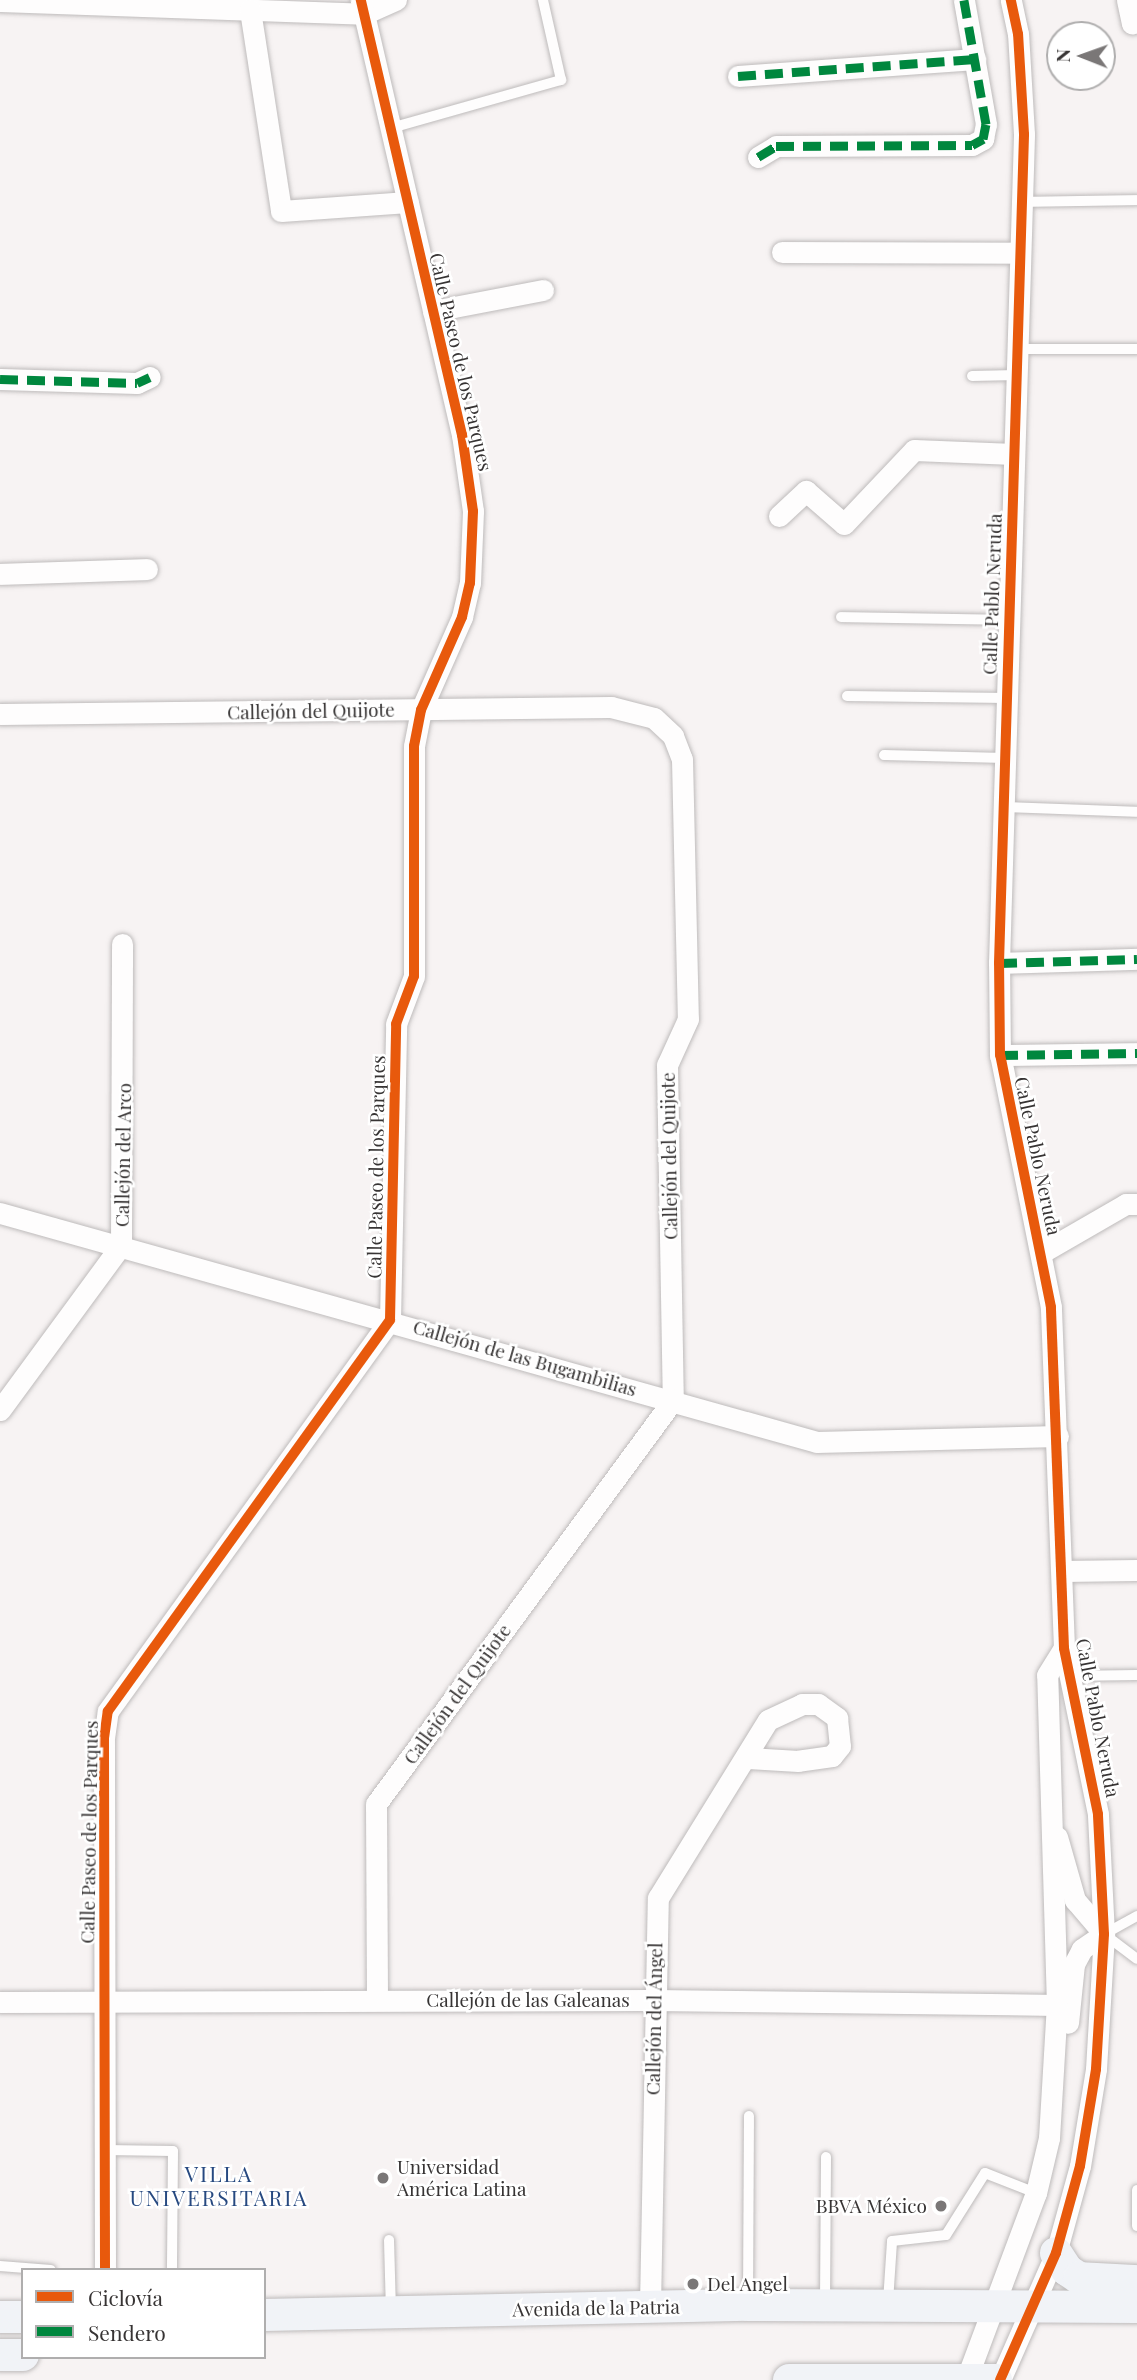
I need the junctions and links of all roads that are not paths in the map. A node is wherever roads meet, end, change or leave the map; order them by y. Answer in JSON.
{"nodes":[{"id":1,"x":396,"y":0,"type":"edge"},
{"id":2,"x":543,"y":0,"type":"edge"},
{"id":3,"x":964,"y":0,"type":"edge"},
{"id":4,"x":1011,"y":0,"type":"edge"},
{"id":5,"x":1128,"y":0,"type":"edge"},
{"id":6,"x":0,"y":1,"type":"edge"},
{"id":7,"x":363,"y":7,"type":"edge"},
{"id":8,"x":250,"y":10,"type":"junction"},
{"id":9,"x":1137,"y":22,"type":"edge"},
{"id":10,"x":975,"y":59,"type":"junction"},
{"id":11,"x":737,"y":76,"type":"dead end"},
{"id":12,"x":391,"y":128,"type":"junction"},
{"id":13,"x":758,"y":157,"type":"dead end"},
{"id":14,"x":1137,"y":200,"type":"edge"},
{"id":15,"x":408,"y":202,"type":"junction"},
{"id":16,"x":1022,"y":202,"type":"junction"},
{"id":17,"x":782,"y":252,"type":"dead end"},
{"id":18,"x":1020,"y":253,"type":"junction"},
{"id":19,"x":544,"y":290,"type":"dead end"},
{"id":20,"x":433,"y":311,"type":"junction"},
{"id":21,"x":1018,"y":349,"type":"junction"},
{"id":22,"x":1137,"y":349,"type":"edge"},
{"id":23,"x":1017,"y":375,"type":"junction"},
{"id":24,"x":972,"y":376,"type":"dead end"},
{"id":25,"x":149,"y":377,"type":"dead end"},
{"id":26,"x":0,"y":379,"type":"edge"},
{"id":27,"x":1014,"y":454,"type":"junction"},
{"id":28,"x":779,"y":516,"type":"dead end"},
{"id":29,"x":147,"y":569,"type":"dead end"},
{"id":30,"x":0,"y":574,"type":"edge"},
{"id":31,"x":841,"y":617,"type":"dead end"},
{"id":32,"x":1009,"y":620,"type":"junction"},
{"id":33,"x":847,"y":696,"type":"dead end"},
{"id":34,"x":1007,"y":698,"type":"junction"},
{"id":35,"x":421,"y":710,"type":"junction"},
{"id":36,"x":0,"y":713,"type":"edge"},
{"id":37,"x":884,"y":755,"type":"dead end"},
{"id":38,"x":1005,"y":758,"type":"junction"},
{"id":39,"x":1003,"y":807,"type":"junction"},
{"id":40,"x":1137,"y":812,"type":"edge"},
{"id":41,"x":122,"y":944,"type":"dead end"},
{"id":42,"x":1137,"y":960,"type":"edge"},
{"id":43,"x":999,"y":963,"type":"junction"},
{"id":44,"x":1137,"y":1053,"type":"edge"},
{"id":45,"x":1000,"y":1055,"type":"junction"},
{"id":46,"x":1137,"y":1204,"type":"edge"},
{"id":47,"x":0,"y":1213,"type":"edge"},
{"id":48,"x":121,"y":1245,"type":"junction"},
{"id":49,"x":1041,"y":1253,"type":"junction"},
{"id":50,"x":390,"y":1320,"type":"junction"},
{"id":51,"x":673,"y":1399,"type":"junction"},
{"id":52,"x":0,"y":1410,"type":"edge"},
{"id":53,"x":1058,"y":1436,"type":"junction"},
{"id":54,"x":1137,"y":1570,"type":"edge"},
{"id":55,"x":1062,"y":1571,"type":"junction"},
{"id":56,"x":1064,"y":1648,"type":"junction"},
{"id":57,"x":1047,"y":1675,"type":"junction"},
{"id":58,"x":1137,"y":1675,"type":"edge"},
{"id":59,"x":1073,"y":1676,"type":"junction"},
{"id":60,"x":748,"y":1758,"type":"dead end"},
{"id":61,"x":1049,"y":1818,"type":"junction"},
{"id":62,"x":1137,"y":1916,"type":"edge"},
{"id":63,"x":1104,"y":1934,"type":"junction"},
{"id":64,"x":1137,"y":1959,"type":"edge"},
{"id":65,"x":377,"y":2000,"type":"junction"},
{"id":66,"x":653,"y":2000,"type":"junction"},
{"id":67,"x":105,"y":2001,"type":"junction"},
{"id":68,"x":0,"y":2002,"type":"edge"},
{"id":69,"x":1057,"y":2005,"type":"junction"},
{"id":70,"x":1053,"y":2100,"type":"junction"},
{"id":71,"x":749,"y":2116,"type":"dead end"},
{"id":72,"x":105,"y":2150,"type":"junction"},
{"id":73,"x":826,"y":2157,"type":"dead end"},
{"id":74,"x":1137,"y":2190,"type":"edge"},
{"id":75,"x":1036,"y":2193,"type":"junction"},
{"id":76,"x":1137,"y":2226,"type":"edge"},
{"id":77,"x":389,"y":2240,"type":"dead end"},
{"id":78,"x":1056,"y":2253,"type":"junction"},
{"id":79,"x":0,"y":2266,"type":"edge"},
{"id":80,"x":26,"y":2268,"type":"edge"},
{"id":81,"x":105,"y":2268,"type":"edge"},
{"id":82,"x":172,"y":2268,"type":"edge"},
{"id":83,"x":1137,"y":2281,"type":"edge"},
{"id":84,"x":748,"y":2305,"type":"junction"},
{"id":85,"x":825,"y":2305,"type":"junction"},
{"id":86,"x":888,"y":2305,"type":"junction"},
{"id":87,"x":995,"y":2305,"type":"junction"},
{"id":88,"x":1034,"y":2305,"type":"junction"},
{"id":89,"x":650,"y":2306,"type":"junction"},
{"id":90,"x":1137,"y":2307,"type":"edge"},
{"id":91,"x":391,"y":2313,"type":"junction"},
{"id":92,"x":266,"y":2315,"type":"edge"},
{"id":93,"x":0,"y":2317,"type":"edge"},
{"id":94,"x":21,"y":2317,"type":"edge"},
{"id":95,"x":0,"y":2355,"type":"edge"},
{"id":96,"x":21,"y":2355,"type":"edge"},
{"id":97,"x":789,"y":2380,"type":"edge"},
{"id":98,"x":982,"y":2380,"type":"edge"}],
"edges":[{"from":1,"to":7,"type":"street"},
{"from":2,"to":12,"type":"lane"},
{"from":3,"to":10,"type":"street"},
{"from":4,"to":16,"type":"street","name":"Calle Pablo Neruda"},
{"from":5,"to":9,"type":"street"},
{"from":6,"to":8,"type":"street"},
{"from":7,"to":8,"type":"street"},
{"from":7,"to":12,"type":"street","name":"Calle Paseo de los Parques"},
{"from":8,"to":15,"type":"street"},
{"from":10,"to":11,"type":"street"},
{"from":10,"to":13,"type":"street"},
{"from":12,"to":15,"type":"street","name":"Calle Paseo de los Parques"},
{"from":14,"to":16,"type":"lane"},
{"from":15,"to":20,"type":"street","name":"Calle Paseo de los Parques"},
{"from":16,"to":18,"type":"street","name":"Calle Pablo Neruda"},
{"from":17,"to":18,"type":"street"},
{"from":18,"to":21,"type":"street","name":"Calle Pablo Neruda"},
{"from":19,"to":20,"type":"street"},
{"from":20,"to":35,"type":"street","name":"Calle Paseo de los Parques"},
{"from":21,"to":22,"type":"lane"},
{"from":21,"to":23,"type":"street","name":"Calle Pablo Neruda"},
{"from":23,"to":24,"type":"lane"},
{"from":23,"to":27,"type":"street","name":"Calle Pablo Neruda"},
{"from":25,"to":26,"type":"street"},
{"from":27,"to":28,"type":"street"},
{"from":27,"to":32,"type":"street","name":"Calle Pablo Neruda"},
{"from":29,"to":30,"type":"street"},
{"from":31,"to":32,"type":"lane"},
{"from":32,"to":34,"type":"street","name":"Calle Pablo Neruda"},
{"from":33,"to":34,"type":"lane"},
{"from":34,"to":38,"type":"street","name":"Calle Pablo Neruda"},
{"from":35,"to":36,"type":"street","name":"Callejón del Quijote"},
{"from":35,"to":50,"type":"street","name":"Calle Paseo de los Parques"},
{"from":35,"to":51,"type":"street","name":"Callejón del Quijote"},
{"from":37,"to":38,"type":"lane"},
{"from":38,"to":39,"type":"street","name":"Calle Pablo Neruda"},
{"from":39,"to":40,"type":"lane"},
{"from":39,"to":43,"type":"street","name":"Calle Pablo Neruda"},
{"from":41,"to":48,"type":"street","name":"Callejón del Arco"},
{"from":42,"to":43,"type":"street"},
{"from":43,"to":45,"type":"street","name":"Calle Pablo Neruda"},
{"from":44,"to":45,"type":"street"},
{"from":45,"to":49,"type":"street","name":"Calle Pablo Neruda"},
{"from":46,"to":49,"type":"street"},
{"from":47,"to":48,"type":"street","name":"Callejón de las Bugambilias"},
{"from":48,"to":50,"type":"street","name":"Callejón de las Bugambilias"},
{"from":48,"to":52,"type":"street","name":"Callejón del Arco"},
{"from":49,"to":53,"type":"street","name":"Calle Pablo Neruda"},
{"from":50,"to":51,"type":"street","name":"Callejón de las Bugambilias"},
{"from":50,"to":67,"type":"street","name":"Calle Paseo de los Parques"},
{"from":51,"to":53,"type":"street","name":"Callejón de las Bugambilias"},
{"from":51,"to":65,"type":"street","name":"Callejón del Quijote"},
{"from":53,"to":55,"type":"street","name":"Calle Pablo Neruda"},
{"from":54,"to":55,"type":"street"},
{"from":55,"to":56,"type":"street","name":"Calle Pablo Neruda"},
{"from":56,"to":57,"type":"street","name":"Calle Pablo Neruda"},
{"from":56,"to":59,"type":"street","name":"Calle Pablo Neruda"},
{"from":57,"to":59,"type":"lane"},
{"from":57,"to":61,"type":"street"},
{"from":58,"to":59,"type":"lane"},
{"from":59,"to":63,"type":"street","name":"Calle Pablo Neruda"},
{"from":60,"to":66,"type":"street","name":"Callejón del Ángel"},
{"from":61,"to":63,"type":"street"},
{"from":61,"to":69,"type":"street"},
{"from":62,"to":63,"type":"lane"},
{"from":63,"to":64,"type":"lane"},
{"from":63,"to":70,"type":"street"},
{"from":63,"to":78,"type":"street","name":"Calle Pablo Neruda"},
{"from":65,"to":66,"type":"street","name":"Callejón de las Galeanas"},
{"from":65,"to":67,"type":"street","name":"Callejón de las Galeanas"},
{"from":66,"to":69,"type":"street","name":"Callejón de las Galeanas"},
{"from":66,"to":89,"type":"street","name":"Callejón del Ángel"},
{"from":67,"to":68,"type":"street","name":"Callejón de las Galeanas"},
{"from":67,"to":72,"type":"street","name":"Calle Paseo de los Parques"},
{"from":69,"to":70,"type":"street"},
{"from":70,"to":75,"type":"street"},
{"from":71,"to":84,"type":"lane"},
{"from":72,"to":81,"type":"street","name":"Calle Paseo de los Parques"},
{"from":72,"to":82,"type":"lane"},
{"from":73,"to":85,"type":"lane"},
{"from":74,"to":76,"type":"lane"},
{"from":75,"to":86,"type":"lane"},
{"from":75,"to":87,"type":"street"},
{"from":77,"to":91,"type":"lane"},
{"from":78,"to":83,"type":"main road"},
{"from":78,"to":88,"type":"street","name":"Calle Pablo Neruda"},
{"from":79,"to":80,"type":"lane"},
{"from":84,"to":85,"type":"main road","name":"Avenida de la Patria"},
{"from":84,"to":89,"type":"main road","name":"Avenida de la Patria"},
{"from":85,"to":86,"type":"main road","name":"Avenida de la Patria"},
{"from":86,"to":87,"type":"main road","name":"Avenida de la Patria"},
{"from":87,"to":88,"type":"main road","name":"Avenida de la Patria"},
{"from":87,"to":98,"type":"street"},
{"from":88,"to":90,"type":"main road","name":"Avenida de la Patria"},
{"from":88,"to":98,"type":"street","name":"Calle Pablo Neruda"},
{"from":89,"to":91,"type":"main road","name":"Avenida de la Patria"},
{"from":91,"to":92,"type":"main road","name":"Avenida de la Patria"},
{"from":93,"to":94,"type":"main road"},
{"from":95,"to":96,"type":"main road"},
{"from":97,"to":98,"type":"main road"}]}
